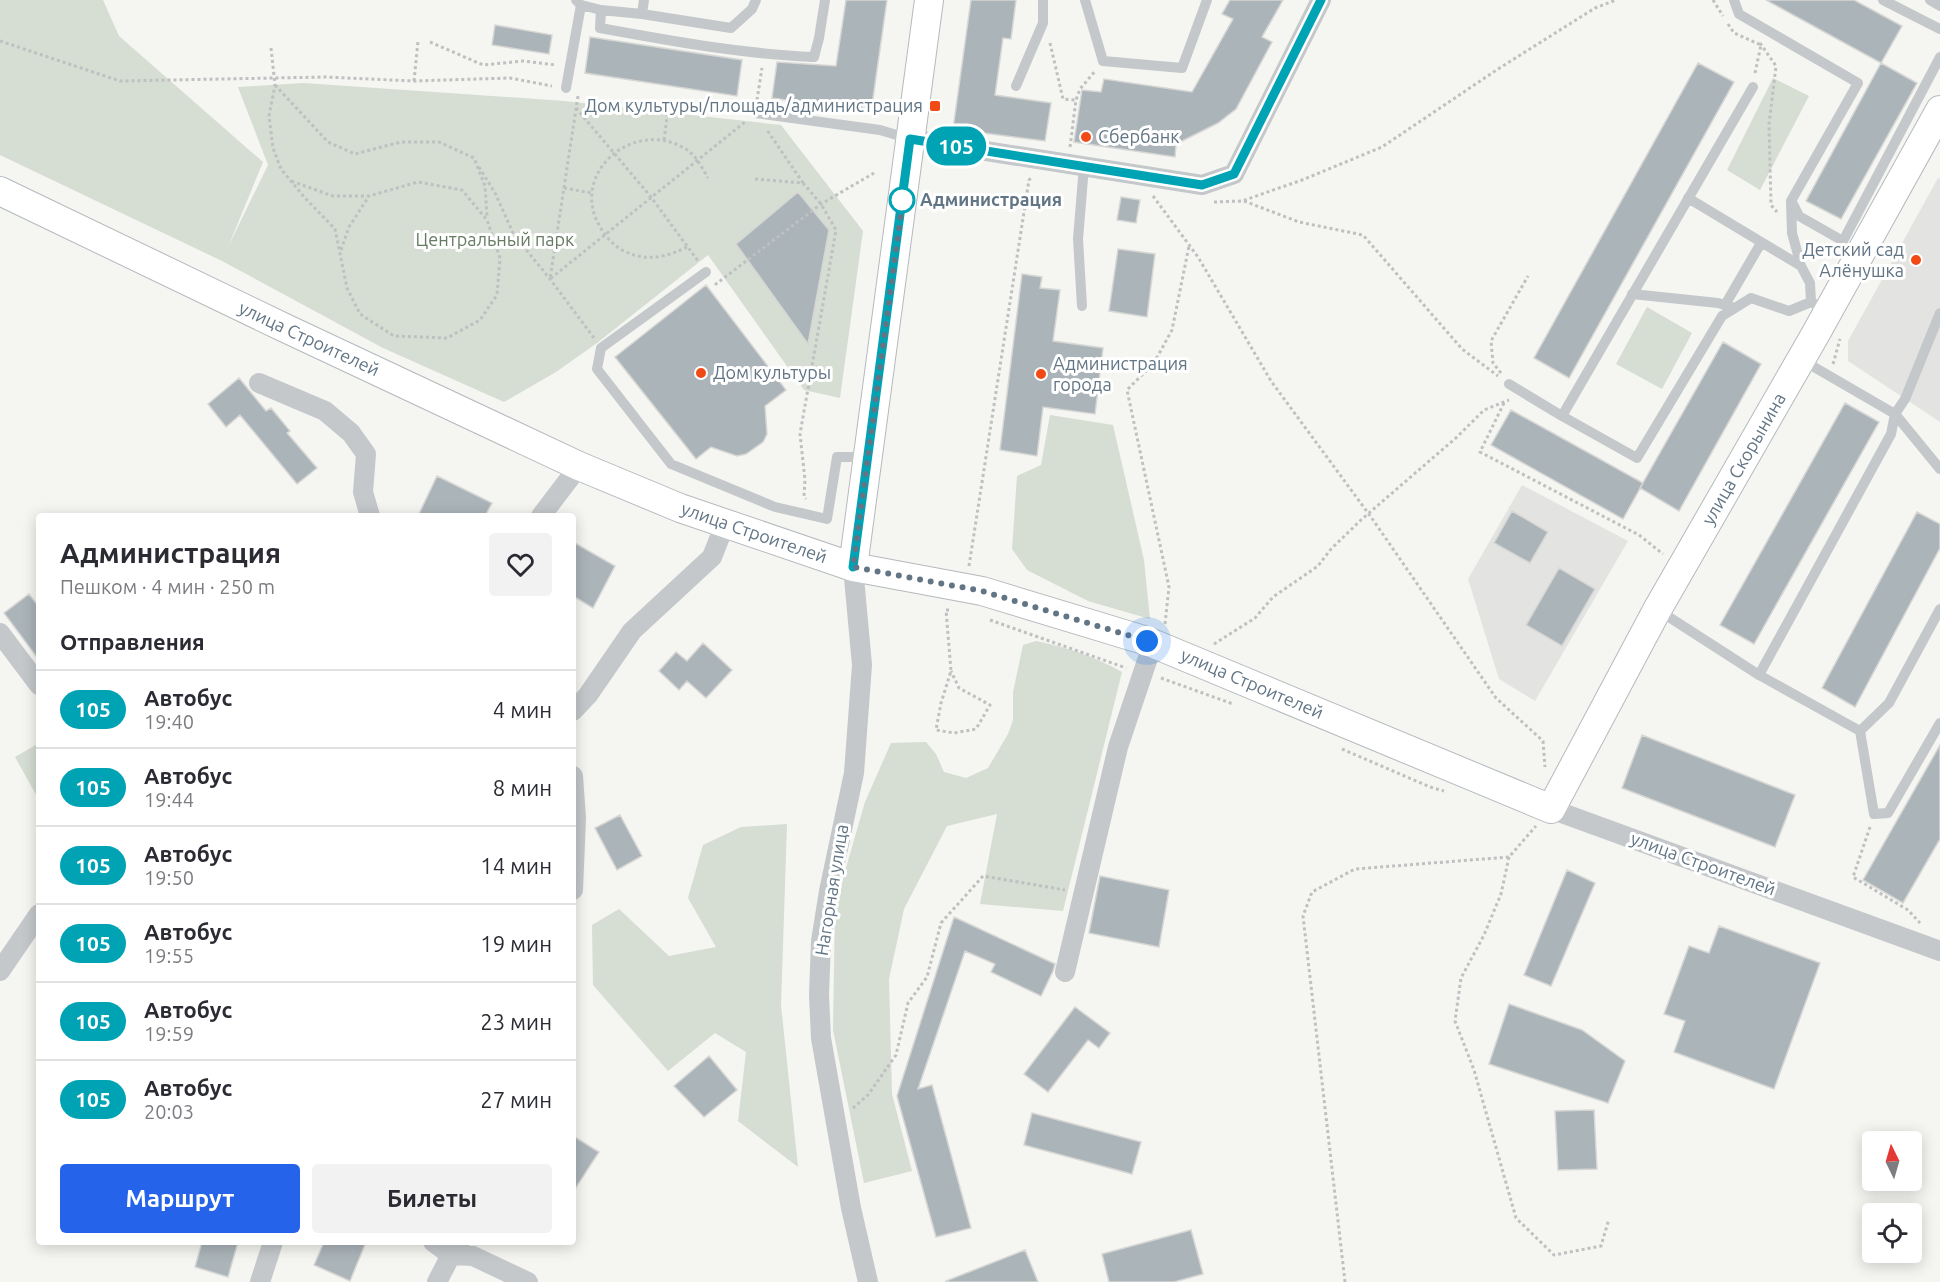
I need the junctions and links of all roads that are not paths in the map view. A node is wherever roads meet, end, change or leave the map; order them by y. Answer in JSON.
{"nodes":[{"id":1,"x":644,"y":0,"type":"edge"},
{"id":2,"x":756,"y":0,"type":"edge"},
{"id":3,"x":825,"y":0,"type":"edge"},
{"id":4,"x":929,"y":0,"type":"edge"},
{"id":5,"x":1043,"y":0,"type":"edge"},
{"id":6,"x":1086,"y":0,"type":"edge"},
{"id":7,"x":1207,"y":0,"type":"edge"},
{"id":8,"x":1321,"y":0,"type":"edge"},
{"id":9,"x":1734,"y":0,"type":"edge"},
{"id":10,"x":1882,"y":0,"type":"edge"},
{"id":11,"x":1930,"y":0,"type":"edge"},
{"id":12,"x":579,"y":3,"type":"edge"},
{"id":13,"x":1940,"y":6,"type":"edge"},
{"id":14,"x":601,"y":10,"type":"junction"},
{"id":15,"x":642,"y":14,"type":"junction"},
{"id":16,"x":1940,"y":29,"type":"edge"},
{"id":17,"x":1940,"y":57,"type":"edge"},
{"id":18,"x":1016,"y":86,"type":"dead end"},
{"id":19,"x":1753,"y":87,"type":"road end"},
{"id":20,"x":566,"y":88,"type":"road end"},
{"id":21,"x":1940,"y":110,"type":"edge"},
{"id":22,"x":755,"y":113,"type":"road end"},
{"id":23,"x":910,"y":139,"type":"junction"},
{"id":24,"x":1076,"y":165,"type":"junction"},
{"id":25,"x":0,"y":191,"type":"edge"},
{"id":26,"x":1688,"y":198,"type":"junction"},
{"id":27,"x":1791,"y":201,"type":"junction"},
{"id":28,"x":1761,"y":243,"type":"junction"},
{"id":29,"x":1801,"y":266,"type":"junction"},
{"id":30,"x":706,"y":272,"type":"road end"},
{"id":31,"x":1632,"y":294,"type":"junction"},
{"id":32,"x":1082,"y":306,"type":"dead end"},
{"id":33,"x":1730,"y":306,"type":"junction"},
{"id":34,"x":1819,"y":306,"type":"junction"},
{"id":35,"x":1939,"y":316,"type":"edge"},
{"id":36,"x":1801,"y":360,"type":"junction"},
{"id":37,"x":259,"y":383,"type":"dead end"},
{"id":38,"x":1509,"y":384,"type":"road end"},
{"id":39,"x":1895,"y":414,"type":"junction"},
{"id":40,"x":1562,"y":416,"type":"junction"},
{"id":41,"x":868,"y":457,"type":"junction"},
{"id":42,"x":579,"y":465,"type":"junction"},
{"id":43,"x":1940,"y":469,"type":"edge"},
{"id":44,"x":369,"y":513,"type":"edge"},
{"id":45,"x":543,"y":513,"type":"edge"},
{"id":46,"x":725,"y":524,"type":"junction"},
{"id":47,"x":853,"y":567,"type":"junction"},
{"id":48,"x":1658,"y":610,"type":"junction"},
{"id":49,"x":1940,"y":612,"type":"edge"},
{"id":50,"x":0,"y":633,"type":"edge"},
{"id":51,"x":1153,"y":643,"type":"junction"},
{"id":52,"x":1759,"y":675,"type":"junction"},
{"id":53,"x":36,"y":682,"type":"edge"},
{"id":54,"x":576,"y":708,"type":"edge"},
{"id":55,"x":1940,"y":723,"type":"edge"},
{"id":56,"x":1860,"y":731,"type":"junction"},
{"id":57,"x":1541,"y":804,"type":"junction"},
{"id":58,"x":36,"y":918,"type":"edge"},
{"id":59,"x":1940,"y":951,"type":"edge"},
{"id":60,"x":0,"y":971,"type":"edge"},
{"id":61,"x":1065,"y":972,"type":"dead end"},
{"id":62,"x":272,"y":1245,"type":"edge"},
{"id":63,"x":437,"y":1245,"type":"edge"},
{"id":64,"x":464,"y":1245,"type":"edge"},
{"id":65,"x":451,"y":1255,"type":"junction"},
{"id":66,"x":260,"y":1282,"type":"edge"},
{"id":67,"x":436,"y":1282,"type":"edge"},
{"id":68,"x":528,"y":1282,"type":"edge"},
{"id":69,"x":868,"y":1282,"type":"edge"}],
"edges":[{"from":1,"to":15,"type":"lane"},
{"from":2,"to":15,"type":"lane"},
{"from":3,"to":14,"type":"lane"},
{"from":4,"to":23,"type":"street"},
{"from":5,"to":18,"type":"lane"},
{"from":6,"to":7,"type":"lane"},
{"from":8,"to":24,"type":"street"},
{"from":9,"to":27,"type":"lane"},
{"from":10,"to":16,"type":"lane"},
{"from":11,"to":13,"type":"lane"},
{"from":12,"to":14,"type":"lane"},
{"from":12,"to":20,"type":"lane"},
{"from":14,"to":15,"type":"lane"},
{"from":17,"to":27,"type":"lane"},
{"from":19,"to":26,"type":"lane"},
{"from":21,"to":34,"type":"street","name":"улица Скорынина"},
{"from":22,"to":23,"type":"lane"},
{"from":23,"to":24,"type":"street"},
{"from":23,"to":41,"type":"street"},
{"from":24,"to":32,"type":"lane"},
{"from":25,"to":42,"type":"street","name":"улица Строителей"},
{"from":26,"to":28,"type":"lane"},
{"from":26,"to":31,"type":"lane"},
{"from":27,"to":29,"type":"lane"},
{"from":28,"to":29,"type":"lane"},
{"from":28,"to":33,"type":"lane"},
{"from":29,"to":34,"type":"lane"},
{"from":30,"to":41,"type":"lane"},
{"from":31,"to":33,"type":"lane"},
{"from":31,"to":40,"type":"lane"},
{"from":33,"to":34,"type":"lane"},
{"from":33,"to":40,"type":"lane"},
{"from":34,"to":36,"type":"street","name":"улица Скорынина"},
{"from":35,"to":39,"type":"lane"},
{"from":36,"to":39,"type":"lane"},
{"from":36,"to":48,"type":"street","name":"улица Скорынина"},
{"from":37,"to":44,"type":"street"},
{"from":38,"to":40,"type":"lane"},
{"from":39,"to":43,"type":"lane"},
{"from":39,"to":52,"type":"lane"},
{"from":41,"to":47,"type":"street"},
{"from":42,"to":45,"type":"street"},
{"from":42,"to":46,"type":"street","name":"улица Строителей"},
{"from":46,"to":47,"type":"street","name":"улица Строителей"},
{"from":46,"to":54,"type":"street"},
{"from":47,"to":51,"type":"street","name":"улица Строителей"},
{"from":47,"to":69,"type":"street","name":"Нагорная улица"},
{"from":48,"to":52,"type":"lane"},
{"from":48,"to":57,"type":"street","name":"улица Скорынина"},
{"from":49,"to":56,"type":"lane"},
{"from":50,"to":53,"type":"street"},
{"from":51,"to":57,"type":"street","name":"улица Строителей"},
{"from":51,"to":61,"type":"street"},
{"from":52,"to":56,"type":"lane"},
{"from":55,"to":56,"type":"lane"},
{"from":57,"to":59,"type":"street","name":"улица Строителей"},
{"from":58,"to":60,"type":"street"},
{"from":62,"to":66,"type":"street"},
{"from":63,"to":65,"type":"street"},
{"from":64,"to":65,"type":"street"},
{"from":65,"to":67,"type":"street"},
{"from":65,"to":68,"type":"street"}]}
